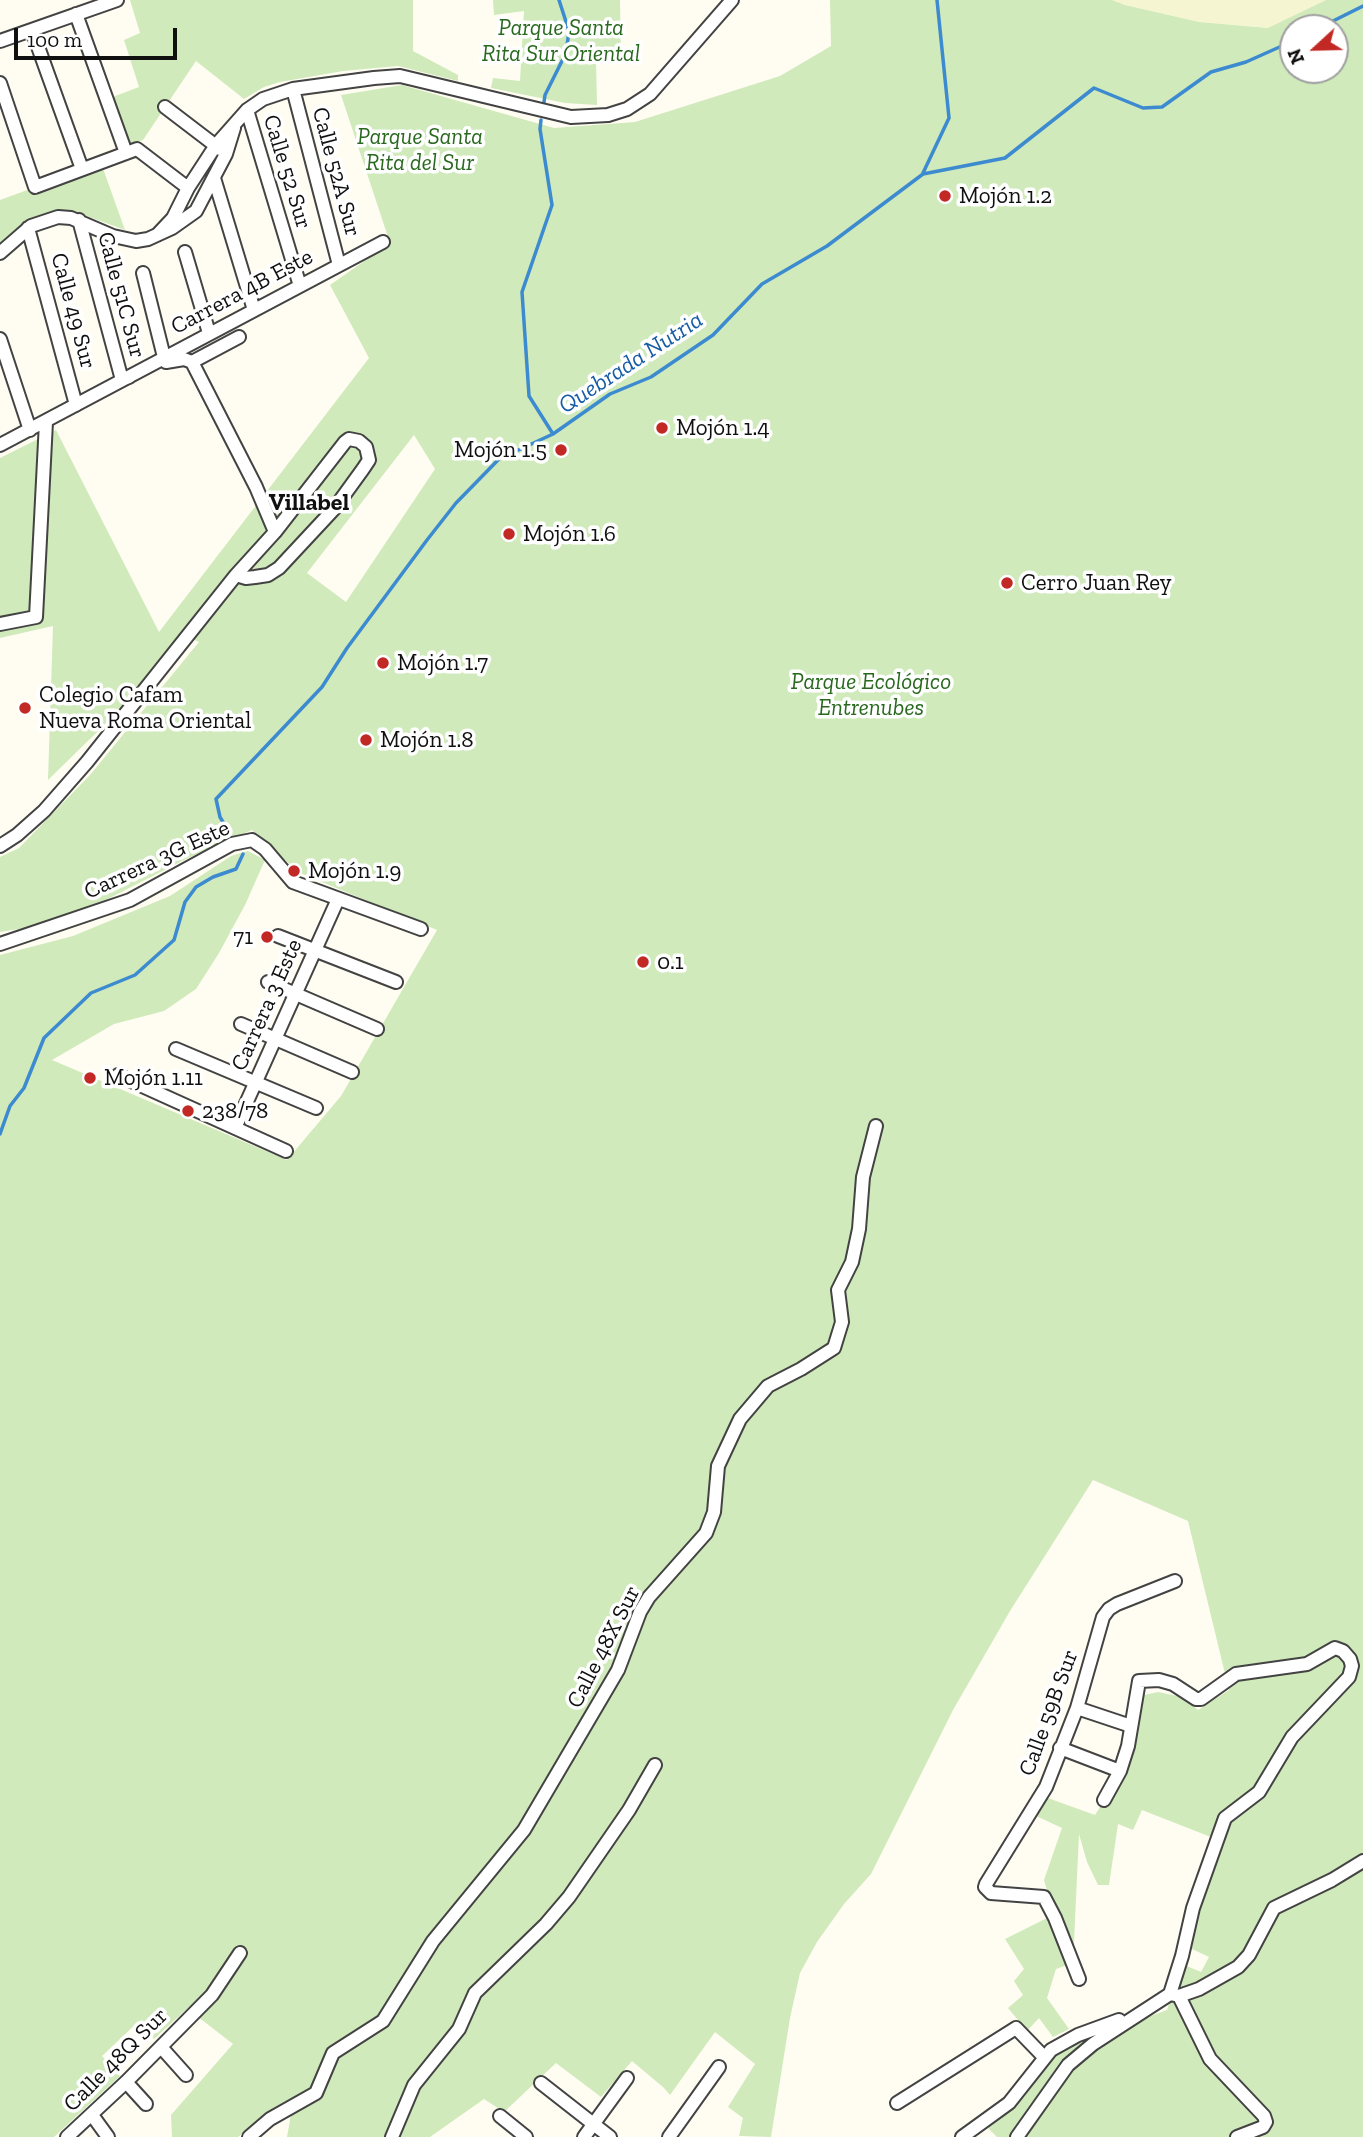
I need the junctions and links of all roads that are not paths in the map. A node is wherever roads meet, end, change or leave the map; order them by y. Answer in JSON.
{"nodes":[{"id":1,"x":117,"y":0,"type":"edge"},
{"id":2,"x":728,"y":5,"type":"edge"},
{"id":3,"x":76,"y":14,"type":"junction"},
{"id":4,"x":32,"y":30,"type":"junction"},
{"id":5,"x":0,"y":41,"type":"edge"},
{"id":6,"x":0,"y":83,"type":"edge"},
{"id":7,"x":293,"y":89,"type":"junction"},
{"id":8,"x":165,"y":107,"type":"dead end"},
{"id":9,"x":247,"y":110,"type":"junction"},
{"id":10,"x":221,"y":150,"type":"junction"},
{"id":11,"x":131,"y":151,"type":"junction"},
{"id":12,"x":82,"y":169,"type":"junction"},
{"id":13,"x":214,"y":178,"type":"junction"},
{"id":14,"x":188,"y":188,"type":"junction"},
{"id":15,"x":79,"y":220,"type":"junction"},
{"id":16,"x":28,"y":228,"type":"junction"},
{"id":17,"x":157,"y":235,"type":"junction"},
{"id":18,"x":383,"y":242,"type":"dead end"},
{"id":19,"x":185,"y":252,"type":"dead end"},
{"id":20,"x":0,"y":253,"type":"edge"},
{"id":21,"x":339,"y":265,"type":"junction"},
{"id":22,"x":143,"y":273,"type":"dead end"},
{"id":23,"x":300,"y":286,"type":"junction"},
{"id":24,"x":254,"y":310,"type":"junction"},
{"id":25,"x":209,"y":333,"type":"junction"},
{"id":26,"x":239,"y":337,"type":"dead end"},
{"id":27,"x":0,"y":339,"type":"edge"},
{"id":28,"x":164,"y":357,"type":"junction"},
{"id":29,"x":192,"y":362,"type":"junction"},
{"id":30,"x":122,"y":380,"type":"junction"},
{"id":31,"x":76,"y":405,"type":"junction"},
{"id":32,"x":46,"y":422,"type":"junction"},
{"id":33,"x":30,"y":430,"type":"junction"},
{"id":34,"x":0,"y":445,"type":"edge"},
{"id":35,"x":275,"y":532,"type":"junction"},
{"id":36,"x":236,"y":575,"type":"junction"},
{"id":37,"x":0,"y":624,"type":"edge"},
{"id":38,"x":0,"y":846,"type":"edge"},
{"id":39,"x":338,"y":899,"type":"junction"},
{"id":40,"x":421,"y":929,"type":"dead end"},
{"id":41,"x":278,"y":936,"type":"dead end"},
{"id":42,"x":0,"y":944,"type":"edge"},
{"id":43,"x":315,"y":950,"type":"junction"},
{"id":44,"x":268,"y":982,"type":"dead end"},
{"id":45,"x":396,"y":982,"type":"dead end"},
{"id":46,"x":295,"y":994,"type":"junction"},
{"id":47,"x":241,"y":1024,"type":"dead end"},
{"id":48,"x":377,"y":1030,"type":"dead end"},
{"id":49,"x":275,"y":1039,"type":"junction"},
{"id":50,"x":176,"y":1049,"type":"dead end"},
{"id":51,"x":352,"y":1072,"type":"dead end"},
{"id":52,"x":118,"y":1076,"type":"dead end"},
{"id":53,"x":255,"y":1082,"type":"junction"},
{"id":54,"x":316,"y":1108,"type":"dead end"},
{"id":55,"x":876,"y":1126,"type":"dead end"},
{"id":56,"x":235,"y":1128,"type":"junction"},
{"id":57,"x":286,"y":1151,"type":"dead end"},
{"id":58,"x":1175,"y":1581,"type":"dead end"},
{"id":59,"x":1077,"y":1708,"type":"junction"},
{"id":60,"x":1131,"y":1726,"type":"junction"},
{"id":61,"x":1060,"y":1748,"type":"junction"},
{"id":62,"x":655,"y":1765,"type":"dead end"},
{"id":63,"x":1120,"y":1771,"type":"junction"},
{"id":64,"x":1104,"y":1800,"type":"dead end"},
{"id":65,"x":1363,"y":1861,"type":"edge"},
{"id":66,"x":240,"y":1953,"type":"dead end"},
{"id":67,"x":1079,"y":1979,"type":"dead end"},
{"id":68,"x":1175,"y":1995,"type":"junction"},
{"id":69,"x":1140,"y":2014,"type":"junction"},
{"id":70,"x":161,"y":2046,"type":"junction"},
{"id":71,"x":1044,"y":2057,"type":"junction"},
{"id":72,"x":719,"y":2067,"type":"dead end"},
{"id":73,"x":186,"y":2075,"type":"dead end"},
{"id":74,"x":626,"y":2078,"type":"dead end"},
{"id":75,"x":126,"y":2082,"type":"junction"},
{"id":76,"x":541,"y":2083,"type":"dead end"},
{"id":77,"x":897,"y":2103,"type":"dead end"},
{"id":78,"x":146,"y":2104,"type":"dead end"},
{"id":79,"x":92,"y":2115,"type":"junction"},
{"id":80,"x":500,"y":2116,"type":"dead end"},
{"id":81,"x":593,"y":2124,"type":"junction"},
{"id":82,"x":675,"y":2135,"type":"edge"},
{"id":83,"x":67,"y":2137,"type":"edge"},
{"id":84,"x":108,"y":2137,"type":"edge"},
{"id":85,"x":249,"y":2137,"type":"edge"},
{"id":86,"x":392,"y":2137,"type":"edge"},
{"id":87,"x":526,"y":2137,"type":"edge"},
{"id":88,"x":584,"y":2137,"type":"edge"},
{"id":89,"x":610,"y":2137,"type":"edge"},
{"id":90,"x":962,"y":2137,"type":"edge"},
{"id":91,"x":1017,"y":2137,"type":"edge"},
{"id":92,"x":1237,"y":2137,"type":"edge"}],
"edges":[{"from":1,"to":3,"type":"street"},
{"from":2,"to":7,"type":"street"},
{"from":3,"to":4,"type":"street"},
{"from":3,"to":11,"type":"street"},
{"from":4,"to":5,"type":"street"},
{"from":4,"to":12,"type":"street"},
{"from":6,"to":12,"type":"street"},
{"from":7,"to":9,"type":"street"},
{"from":7,"to":21,"type":"street","name":"Calle 52A Sur"},
{"from":8,"to":10,"type":"street"},
{"from":9,"to":10,"type":"street"},
{"from":9,"to":23,"type":"street","name":"Calle 52 Sur"},
{"from":10,"to":13,"type":"street"},
{"from":10,"to":14,"type":"street"},
{"from":11,"to":12,"type":"street"},
{"from":11,"to":14,"type":"street"},
{"from":13,"to":17,"type":"street"},
{"from":13,"to":24,"type":"street"},
{"from":14,"to":17,"type":"street"},
{"from":15,"to":16,"type":"street"},
{"from":15,"to":17,"type":"street"},
{"from":15,"to":30,"type":"street","name":"Calle 51C Sur"},
{"from":16,"to":20,"type":"street"},
{"from":16,"to":31,"type":"street","name":"Calle 49 Sur"},
{"from":18,"to":21,"type":"street","name":"Carrera 4B Este"},
{"from":19,"to":25,"type":"street"},
{"from":21,"to":23,"type":"street","name":"Carrera 4B Este"},
{"from":22,"to":28,"type":"street"},
{"from":23,"to":24,"type":"street","name":"Carrera 4B Este"},
{"from":24,"to":25,"type":"street","name":"Carrera 4B Este"},
{"from":25,"to":28,"type":"street","name":"Carrera 4B Este"},
{"from":26,"to":29,"type":"street"},
{"from":27,"to":33,"type":"street"},
{"from":28,"to":30,"type":"street","name":"Carrera 4B Este"},
{"from":29,"to":30,"type":"street","name":"Carrera 4B Este"},
{"from":29,"to":35,"type":"street"},
{"from":30,"to":31,"type":"street","name":"Carrera 4B Este"},
{"from":31,"to":32,"type":"street","name":"Carrera 4B Este"},
{"from":32,"to":33,"type":"street","name":"Carrera 4B Este"},
{"from":32,"to":37,"type":"street"},
{"from":33,"to":34,"type":"street","name":"Carrera 4B Este"},
{"from":35,"to":36,"type":"street"},
{"from":35,"to":36,"type":"street"},
{"from":36,"to":38,"type":"street"},
{"from":39,"to":40,"type":"street"},
{"from":39,"to":42,"type":"street","name":"Carrera 3G Este"},
{"from":39,"to":43,"type":"street","name":"Carrera 3 Este"},
{"from":41,"to":43,"type":"street"},
{"from":43,"to":45,"type":"street"},
{"from":43,"to":46,"type":"street","name":"Carrera 3 Este"},
{"from":44,"to":46,"type":"street"},
{"from":46,"to":48,"type":"street"},
{"from":46,"to":49,"type":"street","name":"Carrera 3 Este"},
{"from":47,"to":49,"type":"street"},
{"from":49,"to":51,"type":"street"},
{"from":49,"to":53,"type":"street","name":"Carrera 3 Este"},
{"from":50,"to":53,"type":"street"},
{"from":52,"to":56,"type":"street"},
{"from":53,"to":54,"type":"street"},
{"from":53,"to":56,"type":"street","name":"Carrera 3 Este"},
{"from":55,"to":85,"type":"street","name":"Calle 48X Sur"},
{"from":56,"to":57,"type":"street"},
{"from":58,"to":59,"type":"street","name":"Calle 59B Sur"},
{"from":59,"to":60,"type":"street"},
{"from":59,"to":61,"type":"street","name":"Calle 59B Sur"},
{"from":60,"to":63,"type":"street"},
{"from":60,"to":68,"type":"street"},
{"from":61,"to":63,"type":"street"},
{"from":61,"to":67,"type":"street","name":"Calle 59B Sur"},
{"from":62,"to":86,"type":"street"},
{"from":63,"to":64,"type":"street"},
{"from":65,"to":68,"type":"street"},
{"from":66,"to":70,"type":"street","name":"Calle 48Q Sur"},
{"from":68,"to":69,"type":"street"},
{"from":68,"to":92,"type":"street"},
{"from":69,"to":71,"type":"street"},
{"from":69,"to":91,"type":"street"},
{"from":70,"to":73,"type":"street"},
{"from":70,"to":75,"type":"street","name":"Calle 48Q Sur"},
{"from":71,"to":77,"type":"street"},
{"from":71,"to":90,"type":"street"},
{"from":72,"to":82,"type":"street"},
{"from":74,"to":81,"type":"street"},
{"from":75,"to":78,"type":"street"},
{"from":75,"to":79,"type":"street","name":"Calle 48Q Sur"},
{"from":76,"to":81,"type":"street"},
{"from":79,"to":83,"type":"street","name":"Calle 48Q Sur"},
{"from":79,"to":84,"type":"street"},
{"from":80,"to":87,"type":"street"},
{"from":81,"to":88,"type":"street"},
{"from":81,"to":89,"type":"street"}]}
